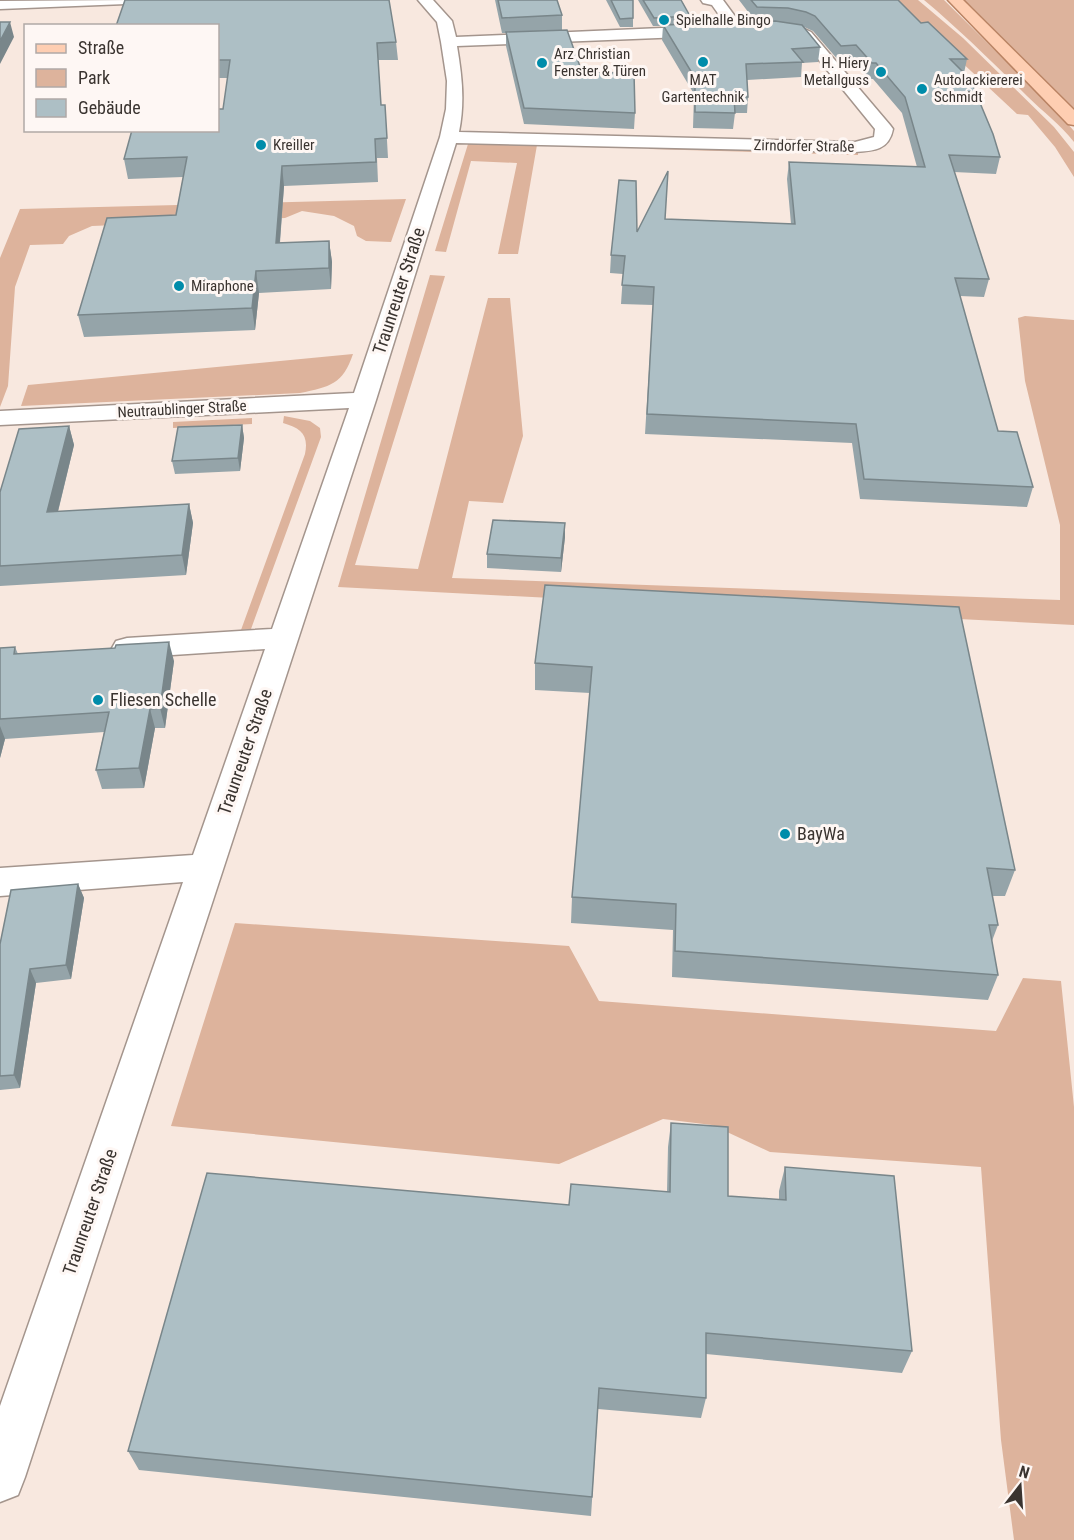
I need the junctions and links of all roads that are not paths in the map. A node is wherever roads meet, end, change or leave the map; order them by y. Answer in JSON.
{"nodes":[{"id":1,"x":126,"y":0,"type":"edge"},
{"id":2,"x":708,"y":0,"type":"edge"},
{"id":3,"x":955,"y":0,"type":"edge"},
{"id":4,"x":0,"y":5,"type":"edge"},
{"id":5,"x":445,"y":15,"type":"edge"},
{"id":6,"x":737,"y":30,"type":"junction"},
{"id":7,"x":1074,"y":120,"type":"edge"},
{"id":8,"x":449,"y":136,"type":"junction"},
{"id":9,"x":364,"y":400,"type":"junction"},
{"id":10,"x":0,"y":418,"type":"edge"},
{"id":11,"x":284,"y":638,"type":"junction"},
{"id":12,"x":94,"y":650,"type":"edge"},
{"id":13,"x":206,"y":867,"type":"junction"},
{"id":14,"x":0,"y":882,"type":"edge"},
{"id":15,"x":0,"y":1477,"type":"edge"}],
"edges":[{"from":1,"to":4,"type":"street"},
{"from":2,"to":6,"type":"street"},
{"from":3,"to":7,"type":"main road"},
{"from":5,"to":6,"type":"street","name":"Zirndorfer Straße"},
{"from":5,"to":8,"type":"street","name":"Traunreuter Straße"},
{"from":6,"to":8,"type":"street","name":"Zirndorfer Straße"},
{"from":8,"to":9,"type":"street","name":"Traunreuter Straße"},
{"from":9,"to":10,"type":"street","name":"Neutraublinger Straße"},
{"from":9,"to":11,"type":"street","name":"Traunreuter Straße"},
{"from":11,"to":12,"type":"street"},
{"from":11,"to":13,"type":"street","name":"Traunreuter Straße"},
{"from":13,"to":14,"type":"street"},
{"from":13,"to":15,"type":"street","name":"Traunreuter Straße"}]}
